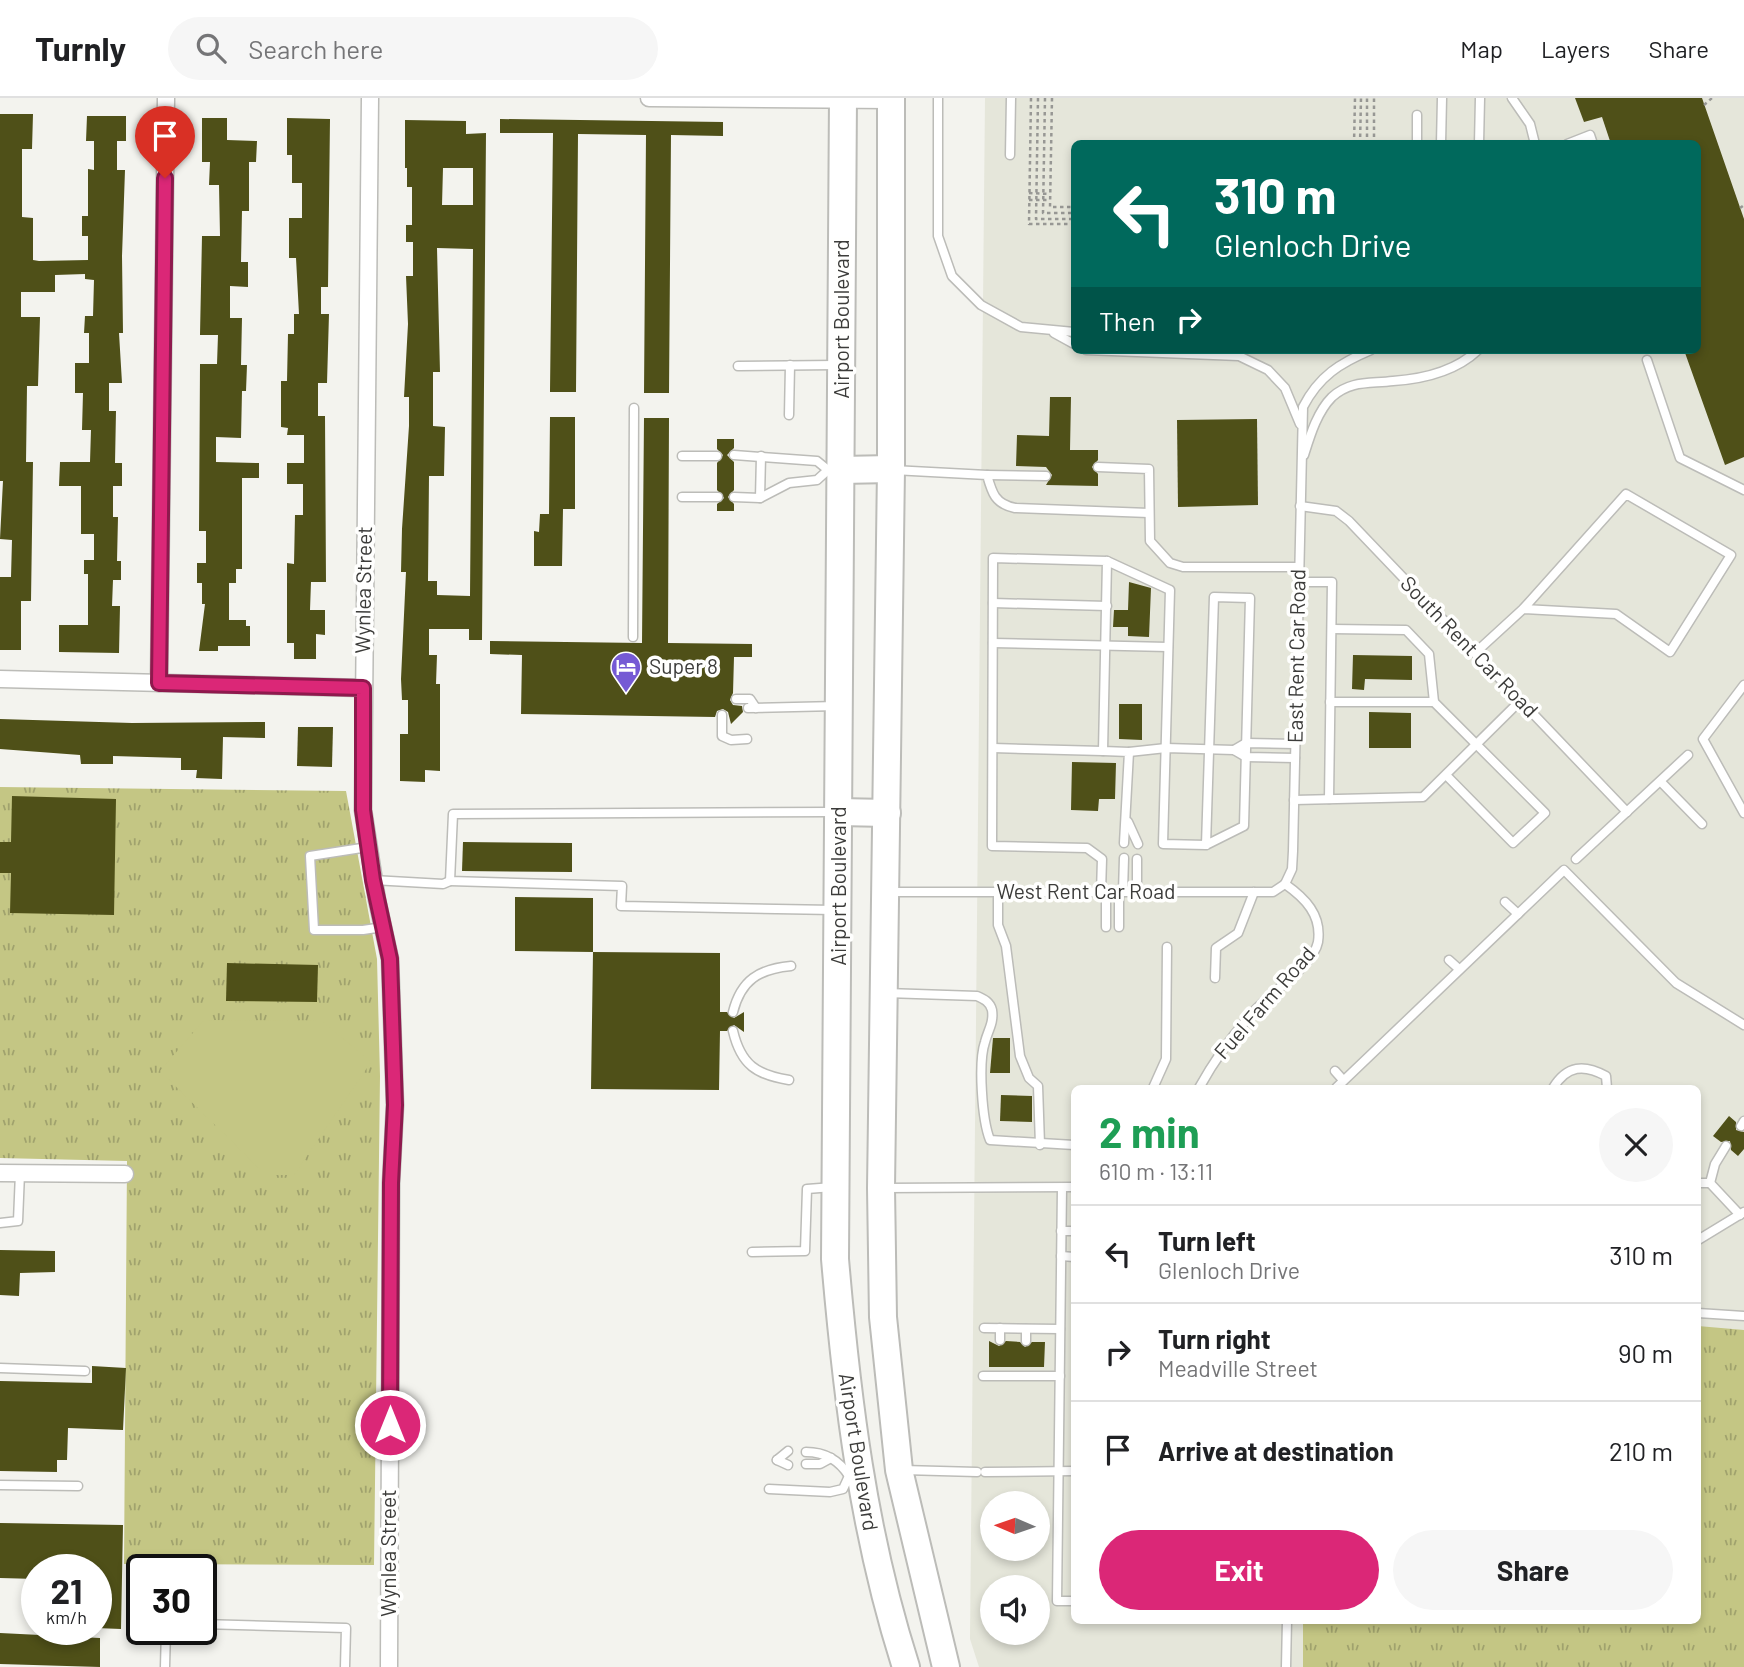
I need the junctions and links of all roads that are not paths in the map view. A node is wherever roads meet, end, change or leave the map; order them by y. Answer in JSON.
{"nodes":[{"id":1,"x":166,"y":98,"type":"edge"},
{"id":2,"x":370,"y":98,"type":"edge"},
{"id":3,"x":649,"y":98,"type":"edge"},
{"id":4,"x":732,"y":98,"type":"edge"},
{"id":5,"x":938,"y":98,"type":"edge"},
{"id":6,"x":1011,"y":98,"type":"edge"},
{"id":7,"x":1442,"y":98,"type":"edge"},
{"id":8,"x":1480,"y":98,"type":"edge"},
{"id":9,"x":1512,"y":98,"type":"edge"},
{"id":10,"x":843,"y":99,"type":"edge"},
{"id":11,"x":891,"y":99,"type":"edge"},
{"id":12,"x":1418,"y":116,"type":"dead end"},
{"id":13,"x":1417,"y":140,"type":"edge"},
{"id":14,"x":1441,"y":140,"type":"edge"},
{"id":15,"x":1479,"y":140,"type":"edge"},
{"id":16,"x":1534,"y":140,"type":"edge"},
{"id":17,"x":1577,"y":140,"type":"edge"},
{"id":18,"x":1592,"y":140,"type":"edge"},
{"id":19,"x":1010,"y":155,"type":"dead end"},
{"id":20,"x":1052,"y":331,"type":"junction"},
{"id":21,"x":1071,"y":332,"type":"edge"},
{"id":22,"x":1071,"y":342,"type":"edge"},
{"id":23,"x":1188,"y":354,"type":"edge"},
{"id":24,"x":1363,"y":354,"type":"edge"},
{"id":25,"x":1472,"y":354,"type":"edge"},
{"id":26,"x":1647,"y":360,"type":"dead end"},
{"id":27,"x":790,"y":365,"type":"junction"},
{"id":28,"x":842,"y":365,"type":"junction"},
{"id":29,"x":737,"y":366,"type":"dead end"},
{"id":30,"x":634,"y":408,"type":"dead end"},
{"id":31,"x":789,"y":415,"type":"dead end"},
{"id":32,"x":1301,"y":426,"type":"junction"},
{"id":33,"x":734,"y":454,"type":"dead end"},
{"id":34,"x":682,"y":456,"type":"dead end"},
{"id":35,"x":717,"y":456,"type":"dead end"},
{"id":36,"x":761,"y":456,"type":"junction"},
{"id":37,"x":1301,"y":465,"type":"junction"},
{"id":38,"x":1098,"y":467,"type":"dead end"},
{"id":39,"x":834,"y":470,"type":"junction"},
{"id":40,"x":891,"y":470,"type":"junction"},
{"id":41,"x":987,"y":475,"type":"junction"},
{"id":42,"x":1046,"y":476,"type":"dead end"},
{"id":43,"x":1744,"y":490,"type":"edge"},
{"id":44,"x":682,"y":497,"type":"dead end"},
{"id":45,"x":718,"y":497,"type":"dead end"},
{"id":46,"x":734,"y":497,"type":"dead end"},
{"id":47,"x":761,"y":498,"type":"junction"},
{"id":48,"x":1300,"y":506,"type":"junction"},
{"id":49,"x":1149,"y":513,"type":"junction"},
{"id":50,"x":1107,"y":561,"type":"junction"},
{"id":51,"x":1298,"y":567,"type":"junction"},
{"id":52,"x":1298,"y":582,"type":"junction"},
{"id":53,"x":993,"y":603,"type":"junction"},
{"id":54,"x":1107,"y":606,"type":"junction"},
{"id":55,"x":1523,"y":609,"type":"junction"},
{"id":56,"x":1332,"y":629,"type":"junction"},
{"id":57,"x":633,"y":636,"type":"dead end"},
{"id":58,"x":993,"y":643,"type":"junction"},
{"id":59,"x":1106,"y":646,"type":"junction"},
{"id":60,"x":1168,"y":647,"type":"junction"},
{"id":61,"x":1475,"y":653,"type":"junction"},
{"id":62,"x":0,"y":679,"type":"edge"},
{"id":63,"x":159,"y":683,"type":"junction"},
{"id":64,"x":1744,"y":685,"type":"edge"},
{"id":65,"x":363,"y":688,"type":"junction"},
{"id":66,"x":736,"y":699,"type":"dead end"},
{"id":67,"x":1520,"y":701,"type":"junction"},
{"id":68,"x":1330,"y":702,"type":"junction"},
{"id":69,"x":1434,"y":702,"type":"junction"},
{"id":70,"x":839,"y":706,"type":"junction"},
{"id":71,"x":722,"y":715,"type":"dead end"},
{"id":72,"x":747,"y":739,"type":"dead end"},
{"id":73,"x":1246,"y":743,"type":"junction"},
{"id":74,"x":1295,"y":744,"type":"junction"},
{"id":75,"x":1476,"y":745,"type":"junction"},
{"id":76,"x":993,"y":748,"type":"junction"},
{"id":77,"x":1166,"y":748,"type":"junction"},
{"id":78,"x":1209,"y":749,"type":"junction"},
{"id":79,"x":1234,"y":750,"type":"junction"},
{"id":80,"x":1103,"y":751,"type":"junction"},
{"id":81,"x":1129,"y":752,"type":"junction"},
{"id":82,"x":1688,"y":755,"type":"dead end"},
{"id":83,"x":1246,"y":757,"type":"junction"},
{"id":84,"x":1295,"y":758,"type":"junction"},
{"id":85,"x":1446,"y":775,"type":"junction"},
{"id":86,"x":1661,"y":782,"type":"junction"},
{"id":87,"x":1329,"y":799,"type":"junction"},
{"id":88,"x":1294,"y":800,"type":"junction"},
{"id":89,"x":839,"y":812,"type":"junction"},
{"id":90,"x":1627,"y":812,"type":"junction"},
{"id":91,"x":887,"y":813,"type":"junction"},
{"id":92,"x":1744,"y":813,"type":"edge"},
{"id":93,"x":1127,"y":819,"type":"junction"},
{"id":94,"x":1702,"y":824,"type":"dead end"},
{"id":95,"x":1124,"y":843,"type":"dead end"},
{"id":96,"x":1138,"y":844,"type":"dead end"},
{"id":97,"x":1206,"y":845,"type":"junction"},
{"id":98,"x":368,"y":847,"type":"junction"},
{"id":99,"x":1124,"y":858,"type":"dead end"},
{"id":100,"x":1137,"y":859,"type":"dead end"},
{"id":101,"x":1576,"y":859,"type":"dead end"},
{"id":102,"x":373,"y":880,"type":"junction"},
{"id":103,"x":450,"y":881,"type":"junction"},
{"id":104,"x":1285,"y":884,"type":"junction"},
{"id":105,"x":885,"y":892,"type":"junction"},
{"id":106,"x":998,"y":892,"type":"junction"},
{"id":107,"x":1104,"y":892,"type":"junction"},
{"id":108,"x":1121,"y":892,"type":"junction"},
{"id":109,"x":1136,"y":892,"type":"junction"},
{"id":110,"x":1254,"y":892,"type":"junction"},
{"id":111,"x":1505,"y":902,"type":"dead end"},
{"id":112,"x":839,"y":911,"type":"junction"},
{"id":113,"x":1518,"y":914,"type":"junction"},
{"id":114,"x":383,"y":927,"type":"junction"},
{"id":115,"x":1106,"y":927,"type":"dead end"},
{"id":116,"x":1119,"y":927,"type":"dead end"},
{"id":117,"x":1167,"y":947,"type":"dead end"},
{"id":118,"x":1449,"y":960,"type":"dead end"},
{"id":119,"x":791,"y":966,"type":"dead end"},
{"id":120,"x":1459,"y":969,"type":"junction"},
{"id":121,"x":1215,"y":978,"type":"dead end"},
{"id":122,"x":883,"y":993,"type":"junction"},
{"id":123,"x":733,"y":1012,"type":"dead end"},
{"id":124,"x":1744,"y":1025,"type":"edge"},
{"id":125,"x":733,"y":1031,"type":"dead end"},
{"id":126,"x":1335,"y":1070,"type":"dead end"},
{"id":127,"x":789,"y":1080,"type":"dead end"},
{"id":128,"x":1343,"y":1080,"type":"junction"},
{"id":129,"x":1154,"y":1085,"type":"edge"},
{"id":130,"x":1201,"y":1085,"type":"edge"},
{"id":131,"x":1339,"y":1085,"type":"edge"},
{"id":132,"x":1555,"y":1085,"type":"edge"},
{"id":133,"x":1607,"y":1085,"type":"edge"},
{"id":134,"x":1040,"y":1145,"type":"junction"},
{"id":135,"x":1071,"y":1146,"type":"edge"},
{"id":136,"x":1726,"y":1146,"type":"dead end"},
{"id":137,"x":0,"y":1173,"type":"edge"},
{"id":138,"x":20,"y":1173,"type":"junction"},
{"id":139,"x":125,"y":1174,"type":"dead end"},
{"id":140,"x":1701,"y":1183,"type":"edge"},
{"id":141,"x":1710,"y":1183,"type":"junction"},
{"id":142,"x":836,"y":1186,"type":"junction"},
{"id":143,"x":1071,"y":1187,"type":"edge"},
{"id":144,"x":881,"y":1188,"type":"junction"},
{"id":145,"x":1062,"y":1188,"type":"junction"},
{"id":146,"x":1742,"y":1213,"type":"edge"},
{"id":147,"x":0,"y":1223,"type":"edge"},
{"id":148,"x":1061,"y":1231,"type":"junction"},
{"id":149,"x":1071,"y":1231,"type":"edge"},
{"id":150,"x":1701,"y":1238,"type":"edge"},
{"id":151,"x":752,"y":1252,"type":"dead end"},
{"id":152,"x":1060,"y":1256,"type":"junction"},
{"id":153,"x":1071,"y":1257,"type":"edge"},
{"id":154,"x":1701,"y":1313,"type":"edge"},
{"id":155,"x":1744,"y":1316,"type":"edge"},
{"id":156,"x":984,"y":1328,"type":"dead end"},
{"id":157,"x":1000,"y":1328,"type":"junction"},
{"id":158,"x":1026,"y":1329,"type":"junction"},
{"id":159,"x":1060,"y":1329,"type":"junction"},
{"id":160,"x":1000,"y":1340,"type":"dead end"},
{"id":161,"x":1026,"y":1340,"type":"dead end"},
{"id":162,"x":0,"y":1368,"type":"edge"},
{"id":163,"x":85,"y":1371,"type":"dead end"},
{"id":164,"x":983,"y":1376,"type":"dead end"},
{"id":165,"x":1060,"y":1376,"type":"junction"},
{"id":166,"x":788,"y":1451,"type":"dead end"},
{"id":167,"x":806,"y":1452,"type":"dead end"},
{"id":168,"x":831,"y":1458,"type":"junction"},
{"id":169,"x":806,"y":1464,"type":"dead end"},
{"id":170,"x":788,"y":1465,"type":"dead end"},
{"id":171,"x":899,"y":1470,"type":"junction"},
{"id":172,"x":1058,"y":1471,"type":"junction"},
{"id":173,"x":1071,"y":1471,"type":"edge"},
{"id":174,"x":854,"y":1476,"type":"junction"},
{"id":175,"x":0,"y":1485,"type":"edge"},
{"id":176,"x":78,"y":1486,"type":"dead end"},
{"id":177,"x":769,"y":1489,"type":"dead end"},
{"id":178,"x":1071,"y":1601,"type":"edge"},
{"id":179,"x":217,"y":1624,"type":"edge"},
{"id":180,"x":1286,"y":1624,"type":"edge"},
{"id":181,"x":166,"y":1645,"type":"edge"},
{"id":182,"x":165,"y":1667,"type":"edge"},
{"id":183,"x":345,"y":1667,"type":"edge"},
{"id":184,"x":388,"y":1667,"type":"edge"},
{"id":185,"x":906,"y":1667,"type":"edge"},
{"id":186,"x":946,"y":1667,"type":"edge"},
{"id":187,"x":1286,"y":1667,"type":"edge"}],
"edges":[{"from":1,"to":63,"type":"street"},
{"from":2,"to":65,"type":"street","name":"Wynlea Street"},
{"from":3,"to":4,"type":"street"},
{"from":4,"to":10,"type":"street"},
{"from":5,"to":20,"type":"lane"},
{"from":6,"to":19,"type":"lane"},
{"from":7,"to":14,"type":"lane"},
{"from":8,"to":15,"type":"lane"},
{"from":9,"to":16,"type":"lane"},
{"from":10,"to":11,"type":"street"},
{"from":10,"to":28,"type":"main road","name":"Airport Boulevard"},
{"from":11,"to":40,"type":"main road","name":"Airport Boulevard"},
{"from":12,"to":13,"type":"lane"},
{"from":17,"to":18,"type":"lane"},
{"from":20,"to":21,"type":"lane"},
{"from":20,"to":22,"type":"lane"},
{"from":23,"to":32,"type":"lane"},
{"from":24,"to":32,"type":"lane"},
{"from":25,"to":37,"type":"lane"},
{"from":26,"to":43,"type":"lane"},
{"from":27,"to":28,"type":"lane"},
{"from":27,"to":29,"type":"lane"},
{"from":27,"to":31,"type":"lane"},
{"from":28,"to":39,"type":"main road","name":"Airport Boulevard"},
{"from":30,"to":57,"type":"lane"},
{"from":32,"to":37,"type":"lane","name":"East Rent Car Road"},
{"from":33,"to":36,"type":"lane"},
{"from":34,"to":35,"type":"lane"},
{"from":36,"to":39,"type":"lane"},
{"from":36,"to":47,"type":"lane"},
{"from":37,"to":48,"type":"lane","name":"East Rent Car Road"},
{"from":38,"to":49,"type":"lane"},
{"from":39,"to":40,"type":"main road"},
{"from":39,"to":47,"type":"lane"},
{"from":39,"to":70,"type":"main road","name":"Airport Boulevard"},
{"from":40,"to":41,"type":"lane"},
{"from":40,"to":91,"type":"main road","name":"Airport Boulevard"},
{"from":41,"to":42,"type":"lane"},
{"from":41,"to":49,"type":"lane"},
{"from":44,"to":45,"type":"lane"},
{"from":46,"to":47,"type":"lane"},
{"from":48,"to":51,"type":"lane","name":"East Rent Car Road"},
{"from":48,"to":61,"type":"lane","name":"South Rent Car Road"},
{"from":49,"to":51,"type":"lane"},
{"from":50,"to":53,"type":"lane"},
{"from":50,"to":54,"type":"lane"},
{"from":50,"to":60,"type":"lane"},
{"from":51,"to":52,"type":"lane","name":"East Rent Car Road"},
{"from":52,"to":56,"type":"lane"},
{"from":52,"to":74,"type":"lane","name":"East Rent Car Road"},
{"from":53,"to":54,"type":"lane"},
{"from":53,"to":58,"type":"lane"},
{"from":54,"to":59,"type":"lane"},
{"from":55,"to":55,"type":"lane"},
{"from":55,"to":61,"type":"lane"},
{"from":56,"to":68,"type":"lane"},
{"from":56,"to":69,"type":"lane"},
{"from":58,"to":59,"type":"lane"},
{"from":58,"to":76,"type":"lane"},
{"from":59,"to":60,"type":"lane"},
{"from":59,"to":80,"type":"lane"},
{"from":60,"to":77,"type":"lane"},
{"from":61,"to":67,"type":"lane","name":"South Rent Car Road"},
{"from":62,"to":63,"type":"street"},
{"from":63,"to":65,"type":"street"},
{"from":64,"to":92,"type":"lane"},
{"from":65,"to":98,"type":"street","name":"Wynlea Street"},
{"from":66,"to":70,"type":"lane"},
{"from":67,"to":75,"type":"lane"},
{"from":67,"to":90,"type":"lane","name":"South Rent Car Road"},
{"from":68,"to":69,"type":"lane"},
{"from":68,"to":87,"type":"lane"},
{"from":69,"to":75,"type":"lane"},
{"from":70,"to":89,"type":"main road","name":"Airport Boulevard"},
{"from":71,"to":72,"type":"lane"},
{"from":73,"to":74,"type":"lane"},
{"from":73,"to":78,"type":"lane"},
{"from":73,"to":79,"type":"lane"},
{"from":73,"to":83,"type":"lane"},
{"from":74,"to":84,"type":"lane","name":"East Rent Car Road"},
{"from":75,"to":85,"type":"lane"},
{"from":75,"to":85,"type":"lane"},
{"from":76,"to":80,"type":"lane"},
{"from":76,"to":107,"type":"lane"},
{"from":77,"to":78,"type":"lane"},
{"from":77,"to":81,"type":"lane"},
{"from":77,"to":97,"type":"lane"},
{"from":78,"to":79,"type":"lane"},
{"from":78,"to":97,"type":"lane"},
{"from":79,"to":83,"type":"lane"},
{"from":80,"to":81,"type":"lane"},
{"from":81,"to":93,"type":"lane"},
{"from":82,"to":86,"type":"lane"},
{"from":83,"to":84,"type":"lane"},
{"from":83,"to":97,"type":"lane"},
{"from":84,"to":88,"type":"lane","name":"East Rent Car Road"},
{"from":85,"to":87,"type":"lane"},
{"from":86,"to":90,"type":"lane"},
{"from":86,"to":94,"type":"lane"},
{"from":87,"to":88,"type":"lane"},
{"from":88,"to":104,"type":"lane","name":"East Rent Car Road"},
{"from":89,"to":91,"type":"main road"},
{"from":89,"to":103,"type":"lane"},
{"from":89,"to":112,"type":"main road","name":"Airport Boulevard"},
{"from":90,"to":101,"type":"lane"},
{"from":91,"to":105,"type":"main road","name":"Airport Boulevard"},
{"from":93,"to":95,"type":"lane"},
{"from":93,"to":96,"type":"lane"},
{"from":98,"to":102,"type":"street","name":"Wynlea Street"},
{"from":98,"to":114,"type":"lane"},
{"from":99,"to":108,"type":"lane"},
{"from":100,"to":109,"type":"lane"},
{"from":102,"to":103,"type":"lane"},
{"from":102,"to":114,"type":"street","name":"Wynlea Street"},
{"from":103,"to":112,"type":"lane"},
{"from":104,"to":110,"type":"lane","name":"West Rent Car Road"},
{"from":104,"to":130,"type":"lane","name":"Fuel Farm Road"},
{"from":105,"to":106,"type":"lane","name":"West Rent Car Road"},
{"from":105,"to":122,"type":"main road","name":"Airport Boulevard"},
{"from":106,"to":107,"type":"lane","name":"West Rent Car Road"},
{"from":106,"to":134,"type":"lane"},
{"from":107,"to":108,"type":"lane","name":"West Rent Car Road"},
{"from":107,"to":115,"type":"lane"},
{"from":108,"to":109,"type":"lane","name":"West Rent Car Road"},
{"from":108,"to":116,"type":"lane"},
{"from":109,"to":110,"type":"lane","name":"West Rent Car Road"},
{"from":110,"to":121,"type":"lane"},
{"from":111,"to":113,"type":"lane"},
{"from":112,"to":142,"type":"main road","name":"Airport Boulevard"},
{"from":113,"to":120,"type":"lane"},
{"from":113,"to":124,"type":"lane"},
{"from":114,"to":184,"type":"street","name":"Wynlea Street"},
{"from":117,"to":129,"type":"lane"},
{"from":118,"to":120,"type":"lane"},
{"from":119,"to":123,"type":"lane"},
{"from":120,"to":128,"type":"lane"},
{"from":122,"to":134,"type":"lane"},
{"from":122,"to":144,"type":"main road","name":"Airport Boulevard"},
{"from":125,"to":127,"type":"lane"},
{"from":126,"to":128,"type":"lane"},
{"from":128,"to":131,"type":"lane"},
{"from":132,"to":133,"type":"lane"},
{"from":134,"to":135,"type":"lane"},
{"from":136,"to":141,"type":"lane"},
{"from":137,"to":138,"type":"street"},
{"from":138,"to":139,"type":"street"},
{"from":138,"to":147,"type":"lane"},
{"from":140,"to":141,"type":"lane"},
{"from":141,"to":146,"type":"lane"},
{"from":142,"to":144,"type":"main road"},
{"from":142,"to":151,"type":"lane"},
{"from":142,"to":174,"type":"main road","name":"Airport Boulevard"},
{"from":143,"to":145,"type":"lane"},
{"from":144,"to":145,"type":"lane"},
{"from":144,"to":171,"type":"main road","name":"Airport Boulevard"},
{"from":145,"to":148,"type":"lane"},
{"from":146,"to":150,"type":"lane"},
{"from":148,"to":149,"type":"lane"},
{"from":148,"to":152,"type":"lane"},
{"from":152,"to":153,"type":"lane"},
{"from":152,"to":159,"type":"lane"},
{"from":154,"to":155,"type":"lane"},
{"from":156,"to":157,"type":"lane"},
{"from":157,"to":158,"type":"lane"},
{"from":157,"to":160,"type":"lane"},
{"from":158,"to":159,"type":"lane"},
{"from":158,"to":161,"type":"lane"},
{"from":159,"to":165,"type":"lane"},
{"from":162,"to":163,"type":"lane"},
{"from":164,"to":165,"type":"lane"},
{"from":165,"to":172,"type":"lane"},
{"from":166,"to":170,"type":"lane"},
{"from":167,"to":168,"type":"lane"},
{"from":168,"to":169,"type":"lane"},
{"from":168,"to":174,"type":"lane"},
{"from":171,"to":172,"type":"lane"},
{"from":171,"to":174,"type":"main road"},
{"from":171,"to":186,"type":"main road","name":"Airport Boulevard"},
{"from":172,"to":173,"type":"lane"},
{"from":172,"to":178,"type":"lane"},
{"from":174,"to":177,"type":"lane"},
{"from":174,"to":185,"type":"main road","name":"Airport Boulevard"},
{"from":175,"to":176,"type":"lane"},
{"from":179,"to":183,"type":"lane"},
{"from":180,"to":187,"type":"lane"},
{"from":181,"to":182,"type":"lane"}]}
